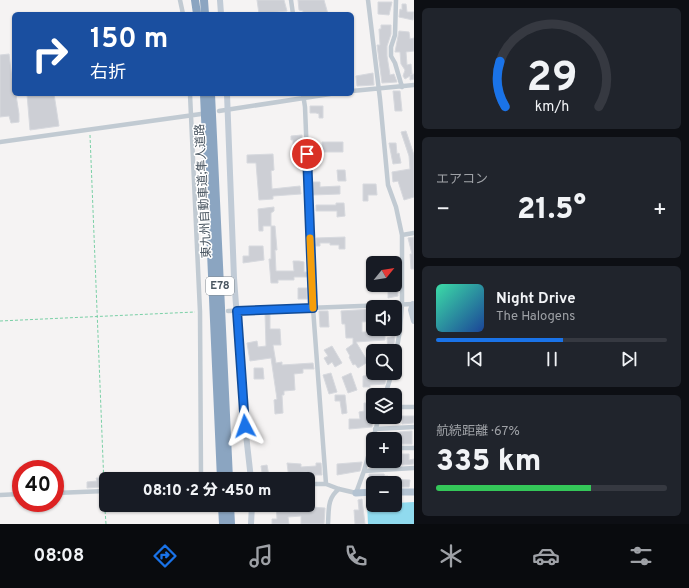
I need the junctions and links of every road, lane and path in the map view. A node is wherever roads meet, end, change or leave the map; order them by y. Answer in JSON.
{"nodes":[{"id":1,"x":180,"y":0,"type":"edge"},
{"id":2,"x":195,"y":0,"type":"edge"},
{"id":3,"x":204,"y":0,"type":"edge"},
{"id":4,"x":220,"y":0,"type":"edge"},
{"id":5,"x":291,"y":0,"type":"edge"},
{"id":6,"x":368,"y":0,"type":"edge"},
{"id":7,"x":396,"y":0,"type":"edge"},
{"id":8,"x":183,"y":12,"type":"edge"},
{"id":9,"x":197,"y":12,"type":"edge"},
{"id":10,"x":205,"y":12,"type":"edge"},
{"id":11,"x":221,"y":12,"type":"edge"},
{"id":12,"x":293,"y":12,"type":"edge"},
{"id":13,"x":414,"y":85,"type":"edge"},
{"id":14,"x":402,"y":87,"type":"junction"},
{"id":15,"x":379,"y":88,"type":"junction"},
{"id":16,"x":354,"y":91,"type":"edge"},
{"id":17,"x":190,"y":96,"type":"edge"},
{"id":18,"x":204,"y":96,"type":"edge"},
{"id":19,"x":211,"y":96,"type":"edge"},
{"id":20,"x":227,"y":96,"type":"edge"},
{"id":21,"x":303,"y":96,"type":"edge"},
{"id":22,"x":228,"y":109,"type":"junction"},
{"id":23,"x":219,"y":111,"type":"dead end"},
{"id":24,"x":201,"y":114,"type":"dead end"},
{"id":25,"x":192,"y":115,"type":"junction"},
{"id":26,"x":90,"y":128,"type":"junction"},
{"id":27,"x":0,"y":142,"type":"edge"},
{"id":28,"x":414,"y":233,"type":"edge"},
{"id":29,"x":402,"y":235,"type":"junction"},
{"id":30,"x":402,"y":300,"type":"edge"},
{"id":31,"x":402,"y":304,"type":"edge"},
{"id":32,"x":414,"y":304,"type":"edge"},
{"id":33,"x":366,"y":306,"type":"edge"},
{"id":34,"x":313,"y":308,"type":"junction"},
{"id":35,"x":228,"y":311,"type":"dead end"},
{"id":36,"x":237,"y":311,"type":"junction"},
{"id":37,"x":200,"y":312,"type":"junction"},
{"id":38,"x":98,"y":317,"type":"junction"},
{"id":39,"x":0,"y":321,"type":"edge"},
{"id":40,"x":414,"y":321,"type":"edge"},
{"id":41,"x":402,"y":407,"type":"edge"},
{"id":42,"x":414,"y":407,"type":"edge"},
{"id":43,"x":377,"y":424,"type":"edge"},
{"id":44,"x":414,"y":427,"type":"edge"},
{"id":45,"x":375,"y":429,"type":"junction"},
{"id":46,"x":374,"y":432,"type":"edge"},
{"id":47,"x":402,"y":448,"type":"edge"},
{"id":48,"x":414,"y":448,"type":"edge"},
{"id":49,"x":366,"y":464,"type":"edge"},
{"id":50,"x":414,"y":468,"type":"edge"},
{"id":51,"x":364,"y":471,"type":"junction"},
{"id":52,"x":104,"y":472,"type":"edge"},
{"id":53,"x":201,"y":472,"type":"edge"},
{"id":54,"x":221,"y":472,"type":"edge"},
{"id":55,"x":229,"y":472,"type":"edge"},
{"id":56,"x":250,"y":472,"type":"edge"},
{"id":57,"x":315,"y":484,"type":"edge"},
{"id":58,"x":326,"y":484,"type":"junction"},
{"id":59,"x":339,"y":489,"type":"junction"},
{"id":60,"x":99,"y":491,"type":"edge"},
{"id":61,"x":356,"y":492,"type":"junction"},
{"id":62,"x":366,"y":492,"type":"edge"},
{"id":63,"x":402,"y":492,"type":"edge"},
{"id":64,"x":414,"y":492,"type":"edge"},
{"id":65,"x":64,"y":493,"type":"edge"},
{"id":66,"x":12,"y":494,"type":"edge"},
{"id":67,"x":0,"y":495,"type":"edge"},
{"id":68,"x":106,"y":512,"type":"edge"},
{"id":69,"x":222,"y":512,"type":"edge"},
{"id":70,"x":230,"y":512,"type":"edge"},
{"id":71,"x":252,"y":512,"type":"edge"},
{"id":72,"x":106,"y":524,"type":"edge"},
{"id":73,"x":223,"y":524,"type":"edge"},
{"id":74,"x":231,"y":524,"type":"edge"},
{"id":75,"x":252,"y":524,"type":"edge"},
{"id":76,"x":328,"y":524,"type":"edge"}],
"edges":[{"from":1,"to":8,"type":"street"},
{"from":2,"to":9,"type":"highway"},
{"from":3,"to":10,"type":"highway"},
{"from":4,"to":11,"type":"street"},
{"from":5,"to":12,"type":"street"},
{"from":6,"to":15,"type":"street"},
{"from":7,"to":14,"type":"street"},
{"from":13,"to":14,"type":"street"},
{"from":14,"to":15,"type":"street"},
{"from":15,"to":16,"type":"street"},
{"from":15,"to":29,"type":"street"},
{"from":17,"to":25,"type":"street"},
{"from":18,"to":54,"type":"highway","name":"東九州自動車道;隼人道路","number":"E78"},
{"from":19,"to":55,"type":"highway","name":"東九州自動車道;隼人道路","number":"E78"},
{"from":20,"to":22,"type":"street"},
{"from":21,"to":22,"type":"street"},
{"from":21,"to":34,"type":"street"},
{"from":22,"to":23,"type":"street"},
{"from":22,"to":36,"type":"street"},
{"from":24,"to":25,"type":"street"},
{"from":25,"to":26,"type":"street"},
{"from":25,"to":37,"type":"street"},
{"from":26,"to":27,"type":"street"},
{"from":26,"to":38,"type":"path"},
{"from":28,"to":29,"type":"street"},
{"from":29,"to":30,"type":"street"},
{"from":31,"to":32,"type":"street"},
{"from":32,"to":40,"type":"street"},
{"from":33,"to":34,"type":"street"},
{"from":34,"to":36,"type":"street"},
{"from":34,"to":58,"type":"street"},
{"from":35,"to":36,"type":"street"},
{"from":36,"to":56,"type":"street"},
{"from":37,"to":38,"type":"path"},
{"from":37,"to":53,"type":"street"},
{"from":38,"to":39,"type":"path"},
{"from":38,"to":52,"type":"path"},
{"from":41,"to":42,"type":"street"},
{"from":43,"to":45,"type":"street"},
{"from":44,"to":45,"type":"street"},
{"from":45,"to":46,"type":"street"},
{"from":47,"to":48,"type":"street"},
{"from":49,"to":51,"type":"street"},
{"from":50,"to":51,"type":"street"},
{"from":51,"to":61,"type":"street"},
{"from":57,"to":58,"type":"street"},
{"from":58,"to":59,"type":"street"},
{"from":59,"to":61,"type":"street"},
{"from":59,"to":76,"type":"street"},
{"from":60,"to":65,"type":"street"},
{"from":61,"to":62,"type":"main road"},
{"from":63,"to":64,"type":"main road"},
{"from":66,"to":67,"type":"street"},
{"from":68,"to":72,"type":"path"},
{"from":69,"to":73,"type":"highway"},
{"from":70,"to":74,"type":"highway"},
{"from":71,"to":75,"type":"street"}]}
